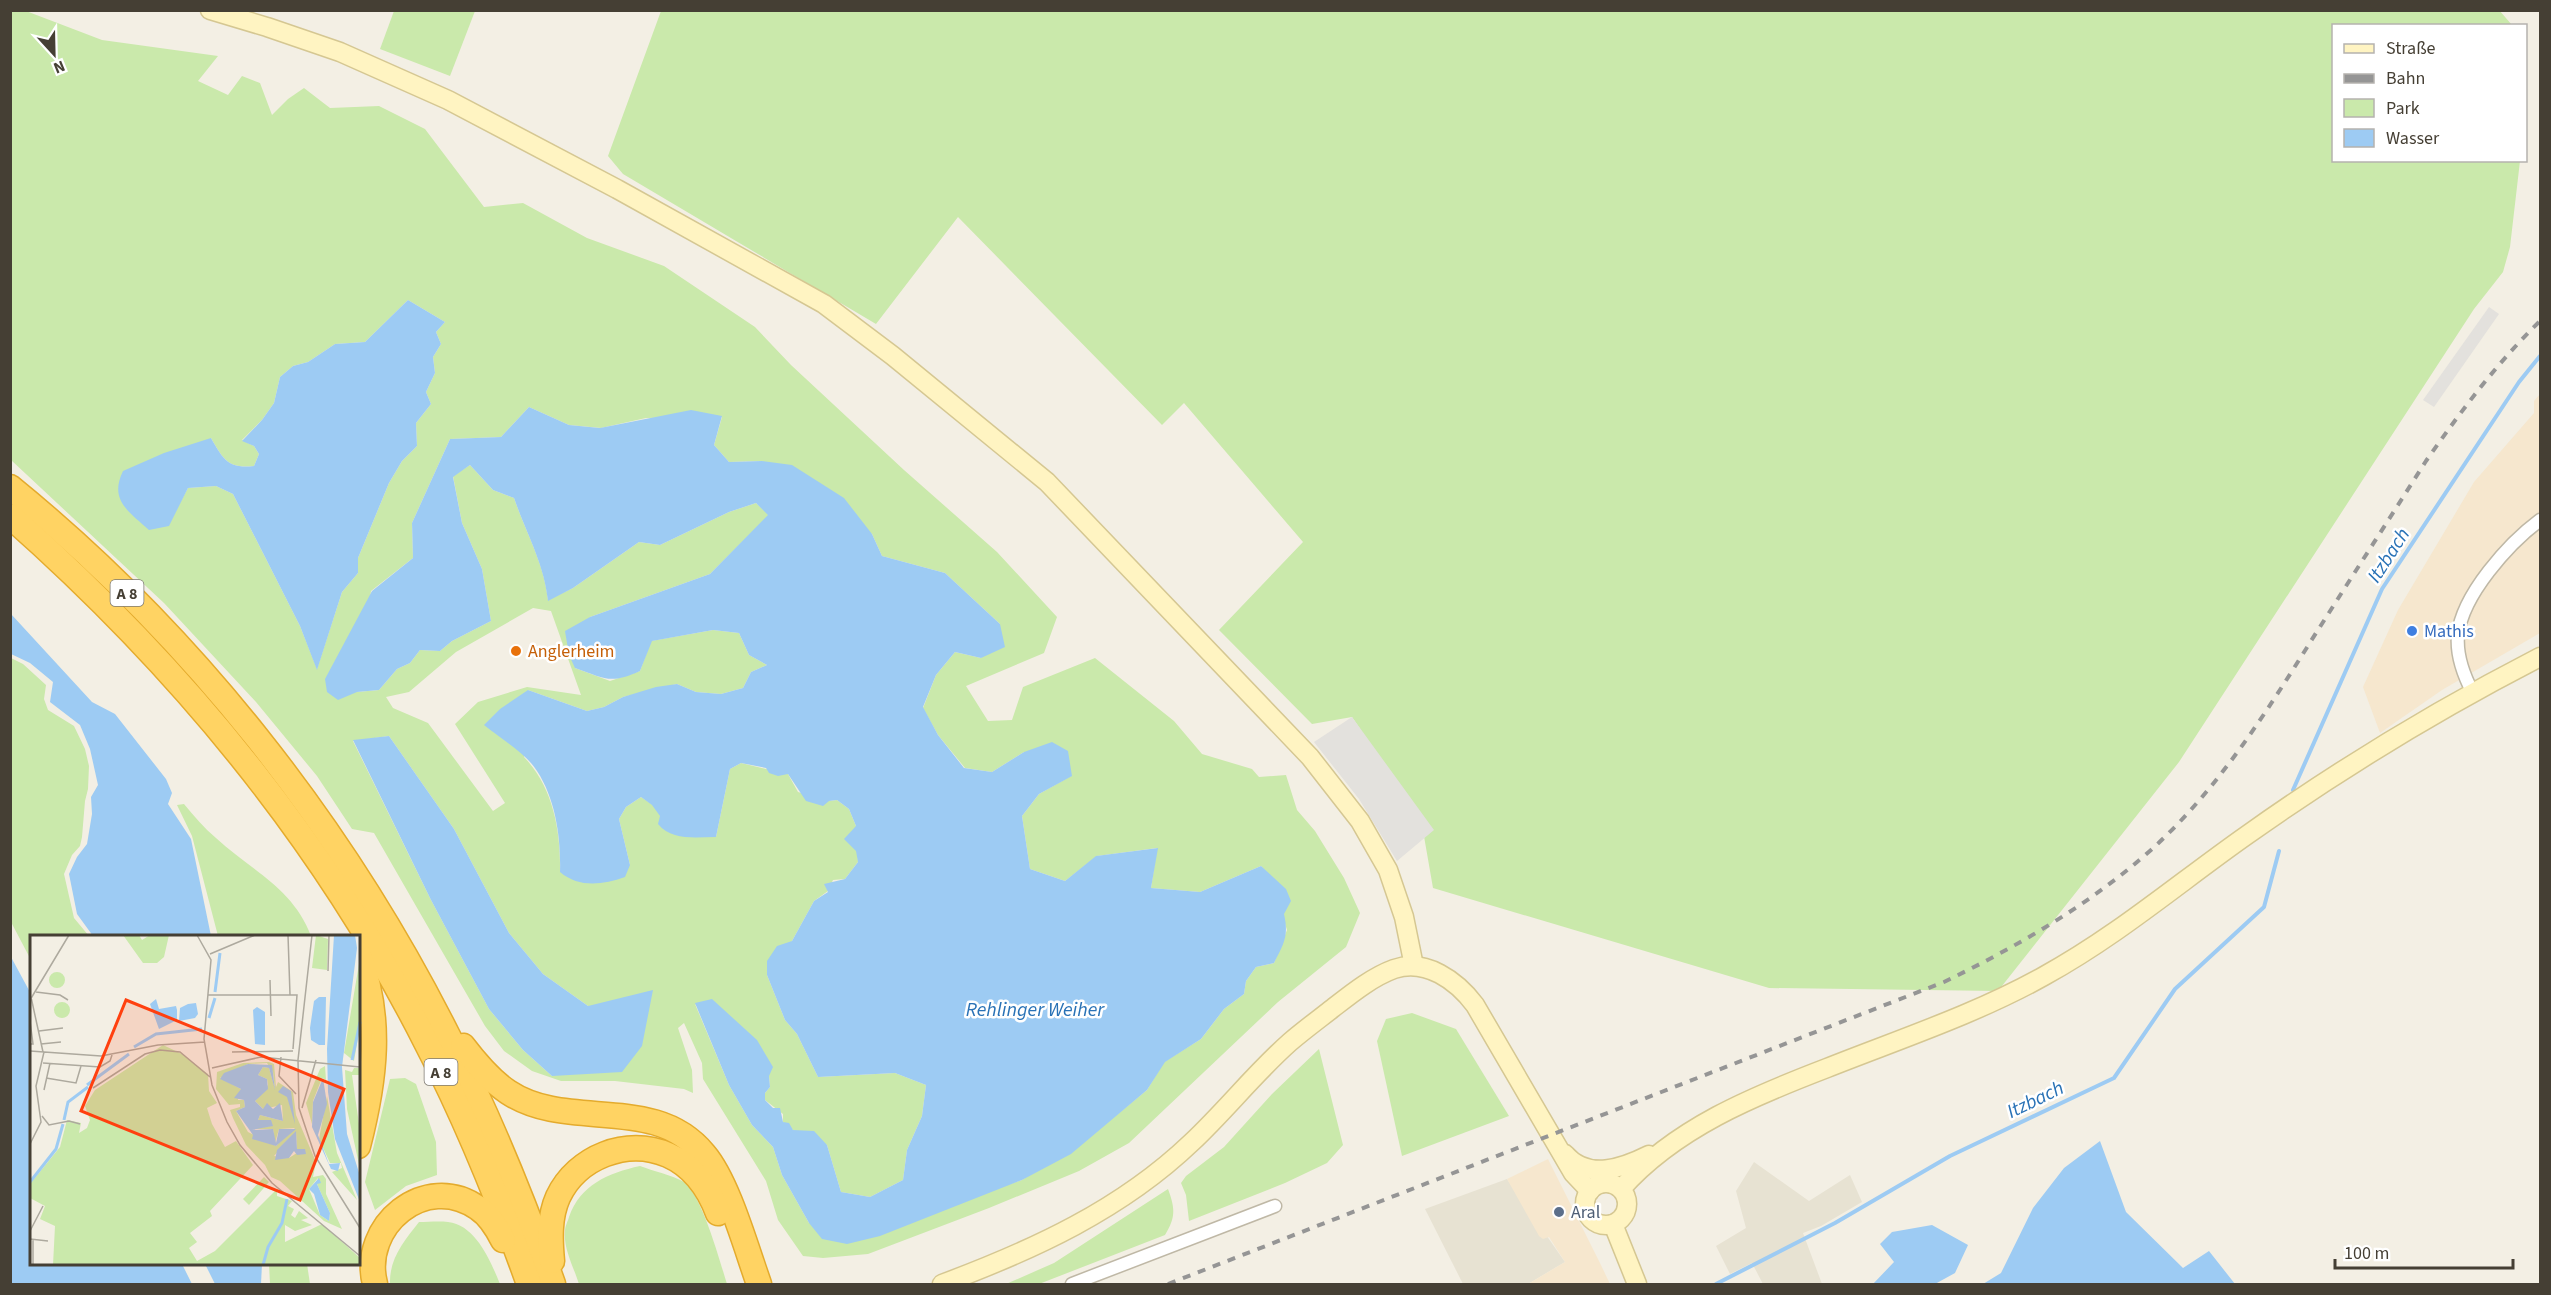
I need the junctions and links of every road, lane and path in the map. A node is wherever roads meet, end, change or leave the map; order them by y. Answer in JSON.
{"nodes":[{"id":1,"x":210,"y":10,"type":"edge"},
{"id":2,"x":10,"y":487,"type":"edge"},
{"id":3,"x":10,"y":516,"type":"edge"},
{"id":4,"x":2541,"y":520,"type":"edge"},
{"id":5,"x":2541,"y":657,"type":"edge"},
{"id":6,"x":2473,"y":693,"type":"junction"},
{"id":7,"x":326,"y":873,"type":"junction"},
{"id":8,"x":352,"y":935,"type":"edge"},
{"id":9,"x":360,"y":959,"type":"edge"},
{"id":10,"x":1414,"y":966,"type":"junction"},
{"id":11,"x":421,"y":984,"type":"junction"},
{"id":12,"x":360,"y":1138,"type":"edge"},
{"id":13,"x":1675,"y":1143,"type":"junction"},
{"id":14,"x":1558,"y":1146,"type":"junction"},
{"id":15,"x":1621,"y":1189,"type":"junction"},
{"id":16,"x":1590,"y":1191,"type":"junction"},
{"id":17,"x":1275,"y":1206,"type":"dead end"},
{"id":18,"x":1612,"y":1224,"type":"junction"},
{"id":19,"x":357,"y":1265,"type":"edge"},
{"id":20,"x":362,"y":1284,"type":"edge"},
{"id":21,"x":375,"y":1284,"type":"edge"},
{"id":22,"x":529,"y":1284,"type":"edge"},
{"id":23,"x":553,"y":1284,"type":"edge"},
{"id":24,"x":743,"y":1284,"type":"edge"},
{"id":25,"x":759,"y":1284,"type":"edge"},
{"id":26,"x":942,"y":1284,"type":"edge"},
{"id":27,"x":1072,"y":1284,"type":"edge"},
{"id":28,"x":1637,"y":1284,"type":"edge"}],
"edges":[{"from":1,"to":10,"type":"main road"},
{"from":2,"to":11,"type":"highway","number":"A 8"},
{"from":3,"to":7,"type":"highway","number":"A 8"},
{"from":4,"to":6,"type":"street"},
{"from":5,"to":6,"type":"main road"},
{"from":6,"to":13,"type":"main road"},
{"from":7,"to":8,"type":"highway"},
{"from":7,"to":22,"type":"highway","number":"A 8"},
{"from":9,"to":12,"type":"highway"},
{"from":10,"to":14,"type":"main road"},
{"from":10,"to":26,"type":"main road"},
{"from":11,"to":23,"type":"highway","number":"A 8"},
{"from":11,"to":25,"type":"highway"},
{"from":13,"to":14,"type":"main road"},
{"from":13,"to":15,"type":"main road"},
{"from":14,"to":16,"type":"main road"},
{"from":15,"to":16,"type":"main road"},
{"from":15,"to":18,"type":"main road"},
{"from":16,"to":18,"type":"main road"},
{"from":17,"to":27,"type":"street"},
{"from":18,"to":28,"type":"main road"},
{"from":19,"to":20,"type":"highway"},
{"from":21,"to":22,"type":"highway"},
{"from":23,"to":24,"type":"highway"}]}
